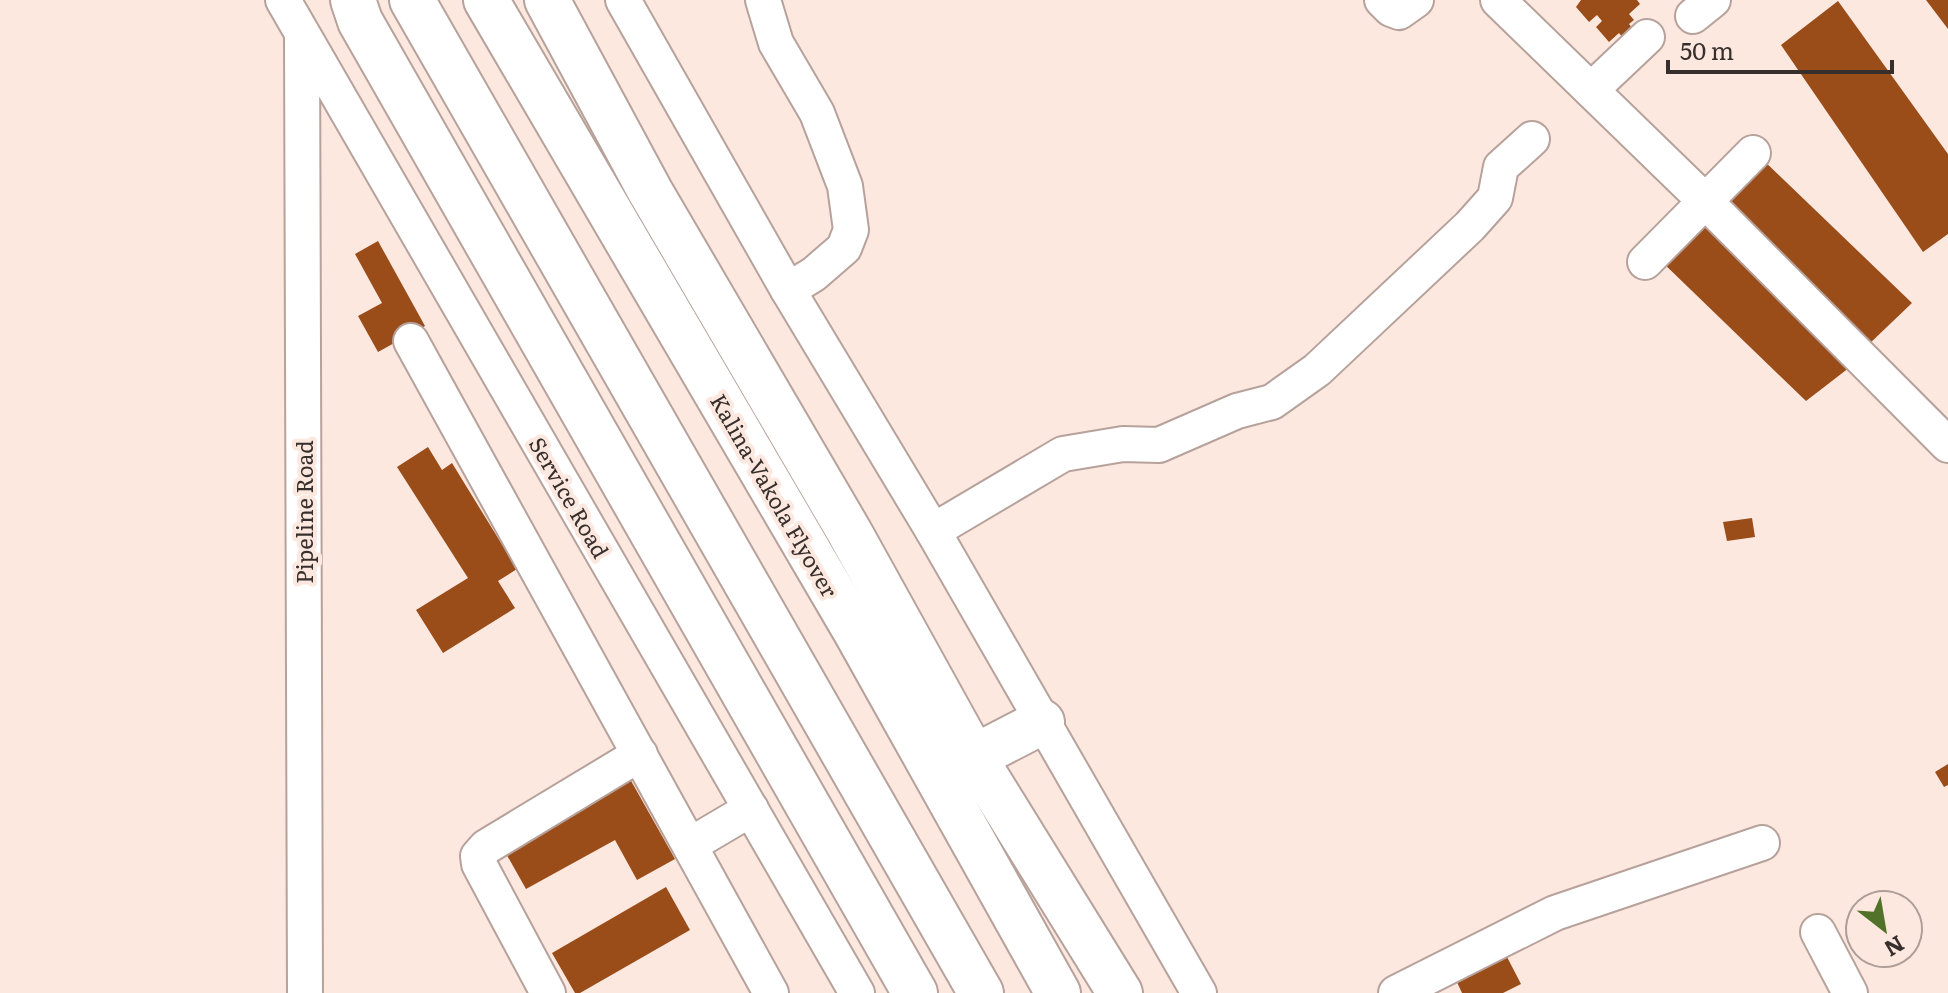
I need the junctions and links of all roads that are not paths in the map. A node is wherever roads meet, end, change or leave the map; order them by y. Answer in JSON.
{"nodes":[{"id":1,"x":283,"y":0,"type":"edge"},
{"id":2,"x":353,"y":0,"type":"edge"},
{"id":3,"x":412,"y":0,"type":"edge"},
{"id":4,"x":486,"y":0,"type":"edge"},
{"id":5,"x":547,"y":0,"type":"edge"},
{"id":6,"x":623,"y":0,"type":"edge"},
{"id":7,"x":763,"y":0,"type":"edge"},
{"id":8,"x":1382,"y":0,"type":"edge"},
{"id":9,"x":1416,"y":0,"type":"edge"},
{"id":10,"x":1498,"y":0,"type":"edge"},
{"id":11,"x":302,"y":32,"type":"junction"},
{"id":12,"x":1647,"y":37,"type":"dead end"},
{"id":13,"x":1591,"y":90,"type":"junction"},
{"id":14,"x":1532,"y":139,"type":"dead end"},
{"id":15,"x":1753,"y":153,"type":"dead end"},
{"id":16,"x":1705,"y":201,"type":"junction"},
{"id":17,"x":1645,"y":262,"type":"dead end"},
{"id":18,"x":788,"y":290,"type":"junction"},
{"id":19,"x":411,"y":341,"type":"dead end"},
{"id":20,"x":1948,"y":445,"type":"edge"},
{"id":21,"x":933,"y":531,"type":"junction"},
{"id":22,"x":1042,"y":722,"type":"junction"},
{"id":23,"x":640,"y":754,"type":"junction"},
{"id":24,"x":974,"y":757,"type":"junction"},
{"id":25,"x":751,"y":809,"type":"junction"},
{"id":26,"x":1762,"y":843,"type":"dead end"},
{"id":27,"x":690,"y":845,"type":"junction"},
{"id":28,"x":1818,"y":932,"type":"dead end"},
{"id":29,"x":305,"y":993,"type":"edge"},
{"id":30,"x":548,"y":993,"type":"edge"},
{"id":31,"x":771,"y":993,"type":"edge"},
{"id":32,"x":857,"y":993,"type":"edge"},
{"id":33,"x":915,"y":993,"type":"edge"},
{"id":34,"x":981,"y":993,"type":"edge"},
{"id":35,"x":1058,"y":993,"type":"edge"},
{"id":36,"x":1120,"y":993,"type":"edge"},
{"id":37,"x":1199,"y":993,"type":"edge"},
{"id":38,"x":1396,"y":993,"type":"edge"},
{"id":39,"x":1850,"y":993,"type":"edge"}],
"edges":[{"from":1,"to":11,"type":"street","name":"Service Road"},
{"from":2,"to":33,"type":"highway"},
{"from":3,"to":34,"type":"highway"},
{"from":4,"to":35,"type":"highway","name":"Kalina-Vakola Flyover"},
{"from":5,"to":24,"type":"highway"},
{"from":6,"to":18,"type":"street"},
{"from":7,"to":18,"type":"street"},
{"from":8,"to":9,"type":"street"},
{"from":10,"to":13,"type":"street"},
{"from":11,"to":25,"type":"street","name":"Service Road"},
{"from":11,"to":29,"type":"street","name":"Pipeline Road"},
{"from":12,"to":13,"type":"street"},
{"from":13,"to":16,"type":"street"},
{"from":14,"to":21,"type":"street"},
{"from":15,"to":16,"type":"street"},
{"from":16,"to":17,"type":"street"},
{"from":16,"to":20,"type":"street"},
{"from":18,"to":21,"type":"street"},
{"from":19,"to":23,"type":"street"},
{"from":21,"to":22,"type":"street"},
{"from":22,"to":24,"type":"highway"},
{"from":22,"to":37,"type":"street"},
{"from":23,"to":27,"type":"street"},
{"from":23,"to":30,"type":"street"},
{"from":24,"to":36,"type":"highway"},
{"from":25,"to":27,"type":"street"},
{"from":25,"to":32,"type":"street","name":"Service Road"},
{"from":26,"to":38,"type":"street"},
{"from":27,"to":31,"type":"street"},
{"from":28,"to":39,"type":"street"}]}
